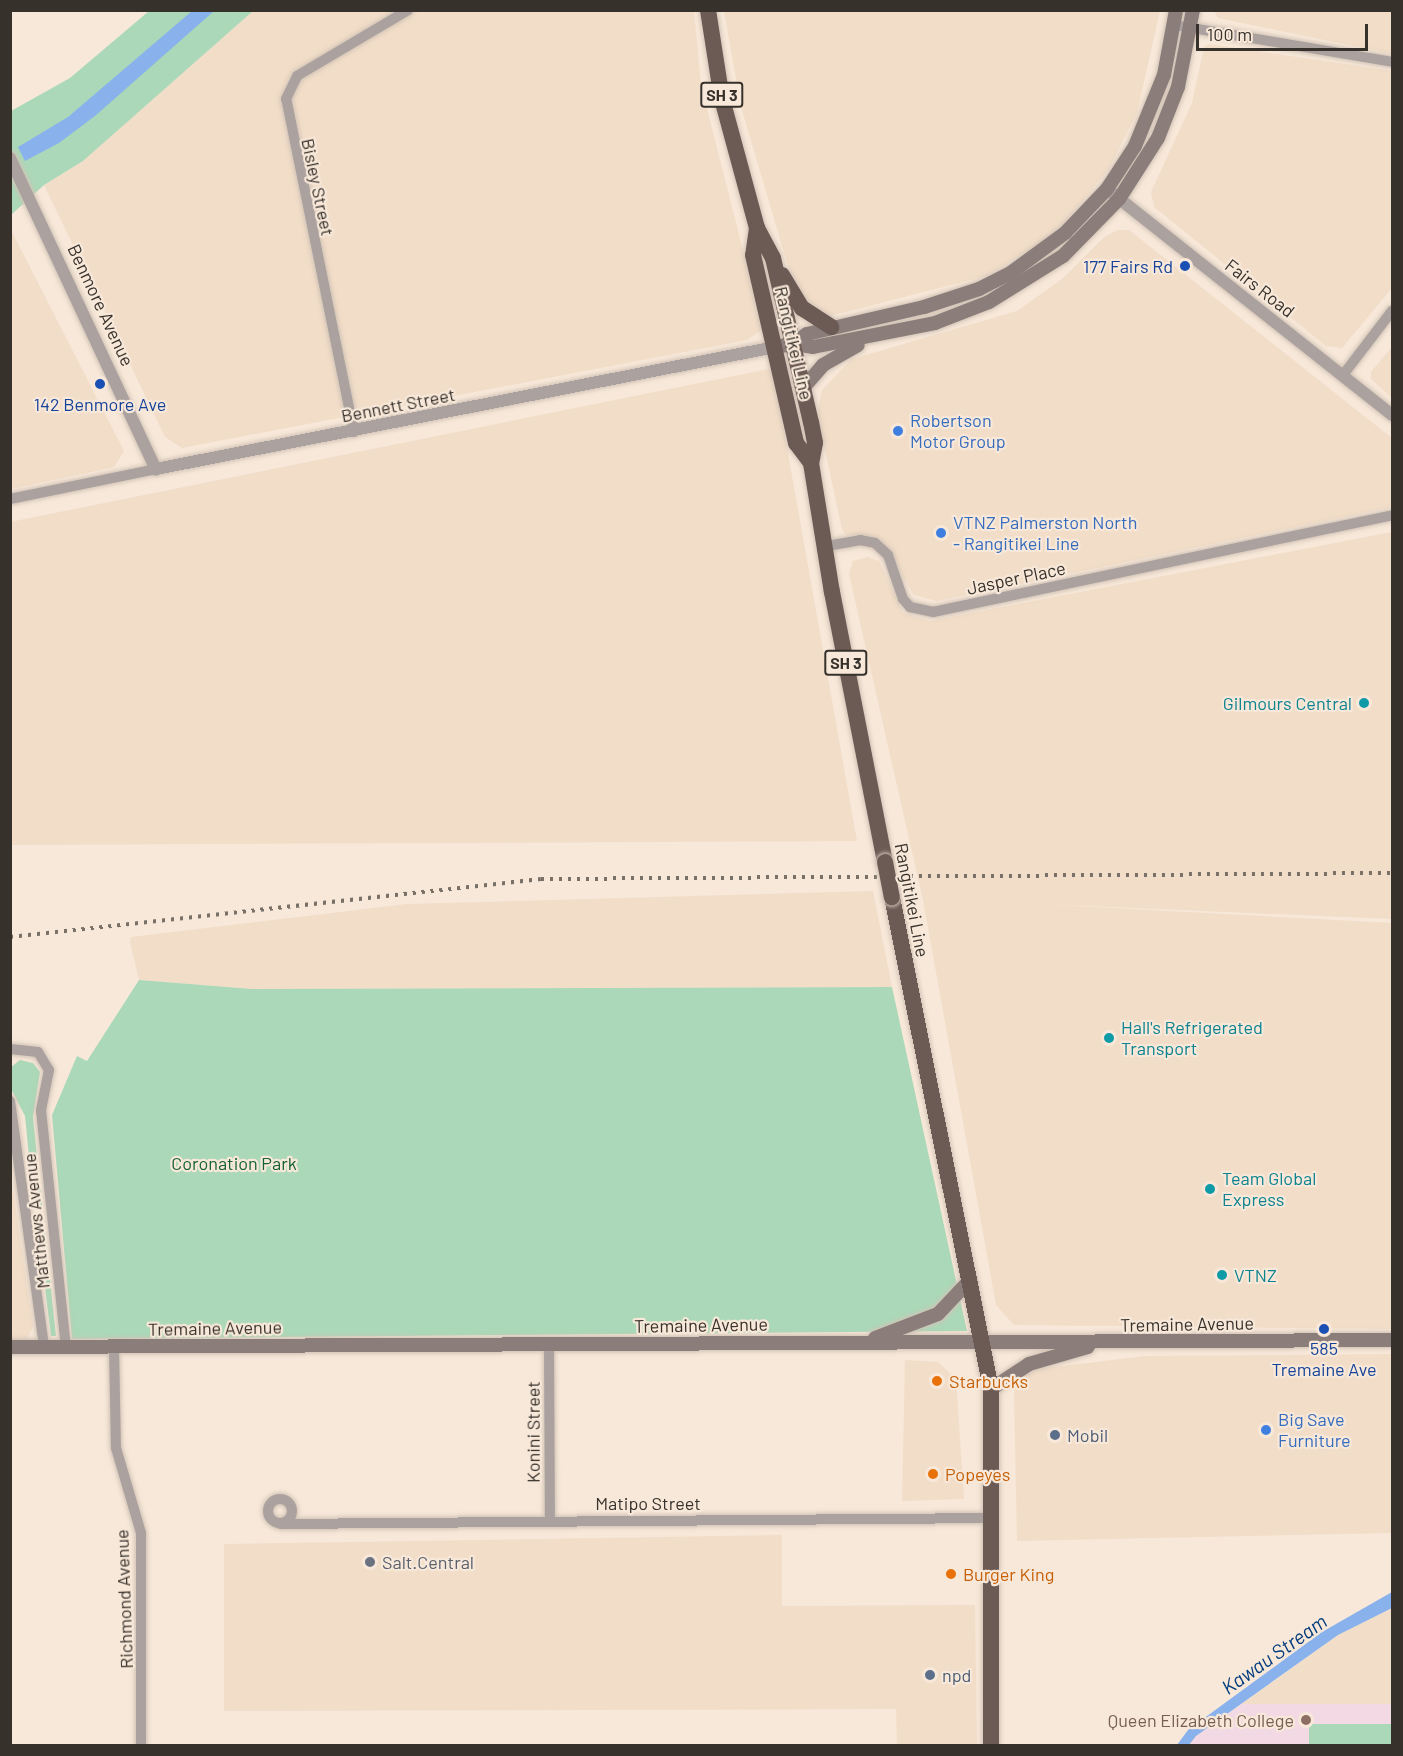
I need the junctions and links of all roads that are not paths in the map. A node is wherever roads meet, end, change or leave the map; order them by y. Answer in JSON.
{"nodes":[{"id":1,"x":408,"y":10,"type":"edge"},
{"id":2,"x":708,"y":10,"type":"edge"},
{"id":3,"x":1176,"y":10,"type":"edge"},
{"id":4,"x":1193,"y":10,"type":"edge"},
{"id":5,"x":1174,"y":25,"type":"junction"},
{"id":6,"x":1190,"y":29,"type":"junction"},
{"id":7,"x":1392,"y":62,"type":"edge"},
{"id":8,"x":10,"y":158,"type":"edge"},
{"id":9,"x":1107,"y":189,"type":"junction"},
{"id":10,"x":1119,"y":199,"type":"junction"},
{"id":11,"x":757,"y":228,"type":"junction"},
{"id":12,"x":773,"y":258,"type":"junction"},
{"id":13,"x":924,"y":307,"type":"junction"},
{"id":14,"x":1392,"y":311,"type":"edge"},
{"id":15,"x":928,"y":325,"type":"junction"},
{"id":16,"x":831,"y":327,"type":"junction"},
{"id":17,"x":882,"y":336,"type":"junction"},
{"id":18,"x":792,"y":344,"type":"junction"},
{"id":19,"x":775,"y":348,"type":"junction"},
{"id":20,"x":1342,"y":375,"type":"junction"},
{"id":21,"x":804,"y":387,"type":"junction"},
{"id":22,"x":1392,"y":415,"type":"edge"},
{"id":23,"x":354,"y":432,"type":"junction"},
{"id":24,"x":811,"y":463,"type":"junction"},
{"id":25,"x":156,"y":469,"type":"junction"},
{"id":26,"x":10,"y":499,"type":"edge"},
{"id":27,"x":1392,"y":515,"type":"edge"},
{"id":28,"x":827,"y":546,"type":"junction"},
{"id":29,"x":10,"y":1049,"type":"edge"},
{"id":30,"x":10,"y":1101,"type":"edge"},
{"id":31,"x":970,"y":1280,"type":"junction"},
{"id":32,"x":1392,"y":1340,"type":"edge"},
{"id":33,"x":864,"y":1341,"type":"junction"},
{"id":34,"x":1105,"y":1342,"type":"junction"},
{"id":35,"x":983,"y":1343,"type":"junction"},
{"id":36,"x":549,"y":1344,"type":"junction"},
{"id":37,"x":10,"y":1347,"type":"edge"},
{"id":38,"x":44,"y":1347,"type":"junction"},
{"id":39,"x":66,"y":1347,"type":"junction"},
{"id":40,"x":114,"y":1347,"type":"junction"},
{"id":41,"x":991,"y":1389,"type":"junction"},
{"id":42,"x":293,"y":1515,"type":"junction"},
{"id":43,"x":990,"y":1518,"type":"junction"},
{"id":44,"x":550,"y":1521,"type":"junction"},
{"id":45,"x":280,"y":1524,"type":"junction"},
{"id":46,"x":308,"y":1526,"type":"junction"},
{"id":47,"x":141,"y":1746,"type":"edge"},
{"id":48,"x":991,"y":1746,"type":"edge"}],
"edges":[{"from":1,"to":23,"type":"street","name":"Bisley Street"},
{"from":2,"to":11,"type":"highway","name":"Rangitikei Line","number":"SH 3"},
{"from":3,"to":5,"type":"main road"},
{"from":4,"to":6,"type":"main road"},
{"from":5,"to":6,"type":"street"},
{"from":5,"to":9,"type":"main road"},
{"from":6,"to":7,"type":"street"},
{"from":6,"to":10,"type":"main road"},
{"from":8,"to":25,"type":"street","name":"Benmore Avenue"},
{"from":9,"to":10,"type":"street","name":"Fairs Road"},
{"from":9,"to":13,"type":"main road"},
{"from":10,"to":15,"type":"main road"},
{"from":10,"to":20,"type":"street","name":"Fairs Road"},
{"from":11,"to":12,"type":"highway","name":"Rangitikei Line","number":"SH 3"},
{"from":11,"to":19,"type":"highway","name":"Rangitikei Line","number":"SH 3"},
{"from":12,"to":16,"type":"highway"},
{"from":12,"to":18,"type":"highway","name":"Rangitikei Line","number":"SH 3"},
{"from":13,"to":15,"type":"main road"},
{"from":13,"to":16,"type":"main road"},
{"from":14,"to":20,"type":"street"},
{"from":15,"to":17,"type":"main road"},
{"from":16,"to":18,"type":"main road"},
{"from":17,"to":18,"type":"main road"},
{"from":17,"to":21,"type":"main road"},
{"from":18,"to":19,"type":"main road","name":"Bennett Street"},
{"from":18,"to":21,"type":"highway","name":"Rangitikei Line","number":"SH 3"},
{"from":19,"to":23,"type":"street","name":"Bennett Street"},
{"from":19,"to":24,"type":"highway","name":"Rangitikei Line","number":"SH 3"},
{"from":20,"to":22,"type":"street","name":"Fairs Road"},
{"from":21,"to":24,"type":"highway","name":"Rangitikei Line","number":"SH 3"},
{"from":23,"to":25,"type":"street","name":"Bennett Street"},
{"from":24,"to":28,"type":"highway","name":"Rangitikei Line","number":"SH 3"},
{"from":25,"to":26,"type":"street","name":"Bennett Street"},
{"from":27,"to":28,"type":"street","name":"Jasper Place"},
{"from":28,"to":31,"type":"highway","name":"Rangitikei Line","number":"SH 3","bridge":true},
{"from":29,"to":39,"type":"street","name":"Matthews Avenue"},
{"from":30,"to":38,"type":"street","name":"Matthews Avenue"},
{"from":31,"to":33,"type":"main road"},
{"from":31,"to":35,"type":"highway","name":"Rangitikei Line","number":"SH 3"},
{"from":32,"to":34,"type":"main road","name":"Tremaine Avenue"},
{"from":33,"to":35,"type":"main road","name":"Tremaine Avenue"},
{"from":33,"to":36,"type":"main road","name":"Tremaine Avenue"},
{"from":34,"to":35,"type":"main road","name":"Tremaine Avenue"},
{"from":34,"to":41,"type":"main road"},
{"from":35,"to":41,"type":"highway","number":"SH 3"},
{"from":36,"to":40,"type":"main road","name":"Tremaine Avenue"},
{"from":36,"to":44,"type":"street","name":"Konini Street"},
{"from":37,"to":38,"type":"main road","name":"Tremaine Avenue"},
{"from":38,"to":39,"type":"main road","name":"Tremaine Avenue"},
{"from":39,"to":40,"type":"main road","name":"Tremaine Avenue"},
{"from":40,"to":47,"type":"street","name":"Richmond Avenue"},
{"from":41,"to":43,"type":"highway","number":"SH 3"},
{"from":42,"to":45,"type":"street"},
{"from":42,"to":45,"type":"street"},
{"from":42,"to":46,"type":"street"},
{"from":43,"to":44,"type":"street","name":"Matipo Street"},
{"from":43,"to":48,"type":"highway","number":"SH 3"},
{"from":44,"to":46,"type":"street","name":"Matipo Street"},
{"from":45,"to":46,"type":"street","name":"Matipo Street"}]}
